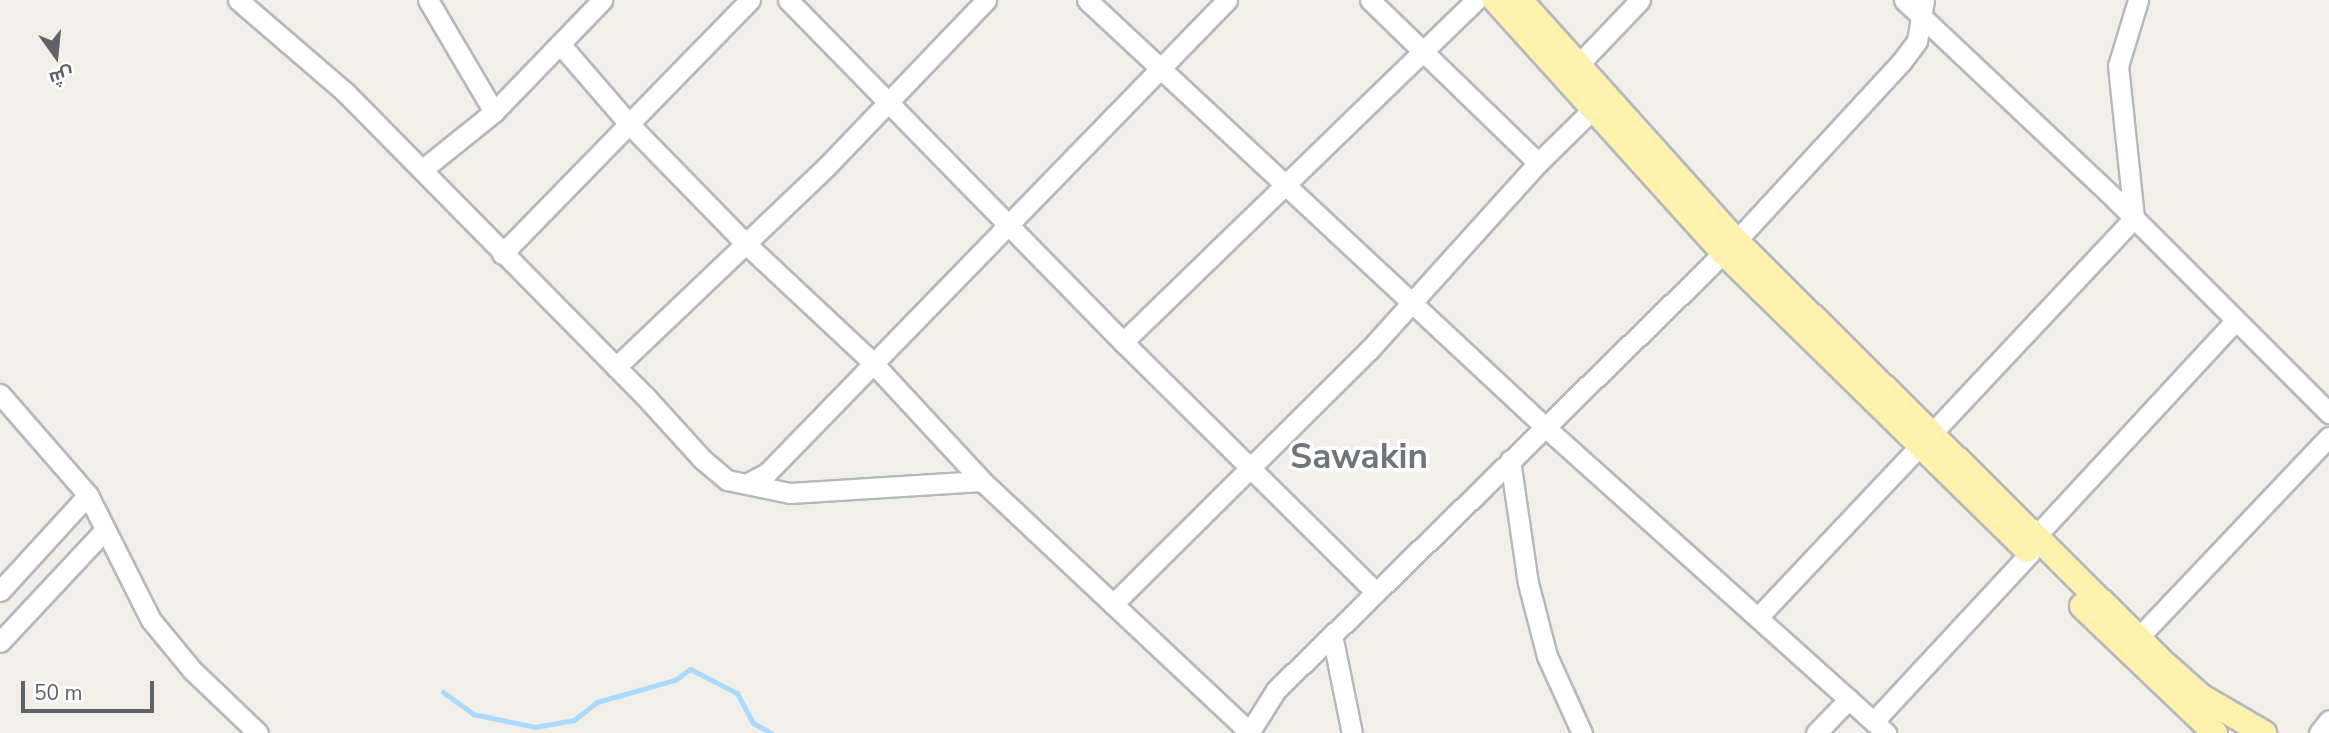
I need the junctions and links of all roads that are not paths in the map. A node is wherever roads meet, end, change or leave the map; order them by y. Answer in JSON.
{"nodes":[{"id":1,"x":238,"y":0,"type":"edge"},
{"id":2,"x":428,"y":0,"type":"edge"},
{"id":3,"x":602,"y":0,"type":"edge"},
{"id":4,"x":750,"y":0,"type":"edge"},
{"id":5,"x":788,"y":0,"type":"edge"},
{"id":6,"x":986,"y":0,"type":"edge"},
{"id":7,"x":1087,"y":0,"type":"edge"},
{"id":8,"x":1227,"y":0,"type":"edge"},
{"id":9,"x":1370,"y":0,"type":"edge"},
{"id":10,"x":1476,"y":0,"type":"edge"},
{"id":11,"x":1495,"y":0,"type":"edge"},
{"id":12,"x":1520,"y":0,"type":"edge"},
{"id":13,"x":1640,"y":0,"type":"edge"},
{"id":14,"x":1904,"y":0,"type":"edge"},
{"id":15,"x":2138,"y":0,"type":"edge"},
{"id":16,"x":1923,"y":9,"type":"edge"},
{"id":17,"x":560,"y":44,"type":"junction"},
{"id":18,"x":1424,"y":52,"type":"junction"},
{"id":19,"x":1577,"y":66,"type":"junction"},
{"id":20,"x":1161,"y":70,"type":"junction"},
{"id":21,"x":888,"y":99,"type":"junction"},
{"id":22,"x":1592,"y":110,"type":"junction"},
{"id":23,"x":494,"y":112,"type":"junction"},
{"id":24,"x":629,"y":124,"type":"junction"},
{"id":25,"x":1538,"y":163,"type":"junction"},
{"id":26,"x":423,"y":169,"type":"junction"},
{"id":27,"x":1284,"y":183,"type":"junction"},
{"id":28,"x":2134,"y":219,"type":"junction"},
{"id":29,"x":1009,"y":225,"type":"junction"},
{"id":30,"x":744,"y":242,"type":"junction"},
{"id":31,"x":1730,"y":247,"type":"junction"},
{"id":32,"x":502,"y":254,"type":"junction"},
{"id":33,"x":1409,"y":301,"type":"junction"},
{"id":34,"x":2235,"y":321,"type":"junction"},
{"id":35,"x":1123,"y":342,"type":"junction"},
{"id":36,"x":871,"y":361,"type":"junction"},
{"id":37,"x":616,"y":367,"type":"junction"},
{"id":38,"x":0,"y":394,"type":"edge"},
{"id":39,"x":2329,"y":412,"type":"edge"},
{"id":40,"x":1544,"y":426,"type":"junction"},
{"id":41,"x":2329,"y":437,"type":"edge"},
{"id":42,"x":1926,"y":440,"type":"junction"},
{"id":43,"x":1510,"y":460,"type":"junction"},
{"id":44,"x":1252,"y":470,"type":"junction"},
{"id":45,"x":982,"y":481,"type":"junction"},
{"id":46,"x":750,"y":482,"type":"junction"},
{"id":47,"x":88,"y":495,"type":"junction"},
{"id":48,"x":104,"y":531,"type":"junction"},
{"id":49,"x":2033,"y":544,"type":"junction"},
{"id":50,"x":0,"y":591,"type":"edge"},
{"id":51,"x":1376,"y":592,"type":"junction"},
{"id":52,"x":1113,"y":604,"type":"junction"},
{"id":53,"x":1758,"y":617,"type":"junction"},
{"id":54,"x":1332,"y":635,"type":"junction"},
{"id":55,"x":2138,"y":638,"type":"junction"},
{"id":56,"x":0,"y":642,"type":"edge"},
{"id":57,"x":1849,"y":699,"type":"junction"},
{"id":58,"x":2329,"y":720,"type":"edge"},
{"id":59,"x":2193,"y":724,"type":"edge"},
{"id":60,"x":1880,"y":727,"type":"edge"},
{"id":61,"x":1249,"y":732,"type":"edge"},
{"id":62,"x":258,"y":733,"type":"edge"},
{"id":63,"x":1352,"y":733,"type":"edge"},
{"id":64,"x":1582,"y":733,"type":"edge"},
{"id":65,"x":1816,"y":733,"type":"edge"},
{"id":66,"x":2215,"y":733,"type":"edge"},
{"id":67,"x":2264,"y":733,"type":"edge"},
{"id":68,"x":2319,"y":733,"type":"edge"}],
"edges":[{"from":1,"to":26,"type":"street"},
{"from":2,"to":23,"type":"street"},
{"from":3,"to":17,"type":"street"},
{"from":4,"to":24,"type":"street"},
{"from":5,"to":21,"type":"street"},
{"from":6,"to":21,"type":"street"},
{"from":7,"to":20,"type":"street"},
{"from":8,"to":20,"type":"street"},
{"from":9,"to":18,"type":"street"},
{"from":10,"to":18,"type":"street"},
{"from":11,"to":22,"type":"main road"},
{"from":12,"to":19,"type":"main road"},
{"from":13,"to":19,"type":"street"},
{"from":14,"to":16,"type":"street"},
{"from":15,"to":28,"type":"street"},
{"from":16,"to":28,"type":"street"},
{"from":16,"to":31,"type":"street"},
{"from":17,"to":23,"type":"street"},
{"from":17,"to":24,"type":"street"},
{"from":18,"to":25,"type":"street"},
{"from":18,"to":27,"type":"street"},
{"from":19,"to":31,"type":"main road"},
{"from":20,"to":27,"type":"street"},
{"from":20,"to":29,"type":"street"},
{"from":21,"to":29,"type":"street"},
{"from":21,"to":30,"type":"street"},
{"from":22,"to":25,"type":"street"},
{"from":22,"to":31,"type":"main road"},
{"from":23,"to":26,"type":"street"},
{"from":24,"to":30,"type":"street"},
{"from":24,"to":32,"type":"street"},
{"from":25,"to":33,"type":"street"},
{"from":26,"to":32,"type":"street"},
{"from":27,"to":33,"type":"street"},
{"from":27,"to":35,"type":"street"},
{"from":28,"to":34,"type":"street"},
{"from":28,"to":42,"type":"street"},
{"from":29,"to":35,"type":"street"},
{"from":29,"to":36,"type":"street"},
{"from":30,"to":36,"type":"street"},
{"from":30,"to":37,"type":"street"},
{"from":31,"to":40,"type":"street"},
{"from":31,"to":42,"type":"main road"},
{"from":32,"to":37,"type":"street"},
{"from":33,"to":40,"type":"street"},
{"from":33,"to":44,"type":"street"},
{"from":34,"to":39,"type":"street"},
{"from":34,"to":49,"type":"street"},
{"from":35,"to":44,"type":"street"},
{"from":36,"to":45,"type":"street"},
{"from":36,"to":46,"type":"street"},
{"from":37,"to":46,"type":"street"},
{"from":38,"to":47,"type":"street"},
{"from":40,"to":43,"type":"street"},
{"from":40,"to":53,"type":"street"},
{"from":41,"to":55,"type":"street"},
{"from":42,"to":49,"type":"main road"},
{"from":42,"to":53,"type":"street"},
{"from":43,"to":51,"type":"street"},
{"from":43,"to":64,"type":"street"},
{"from":44,"to":51,"type":"street"},
{"from":44,"to":52,"type":"street"},
{"from":45,"to":46,"type":"street"},
{"from":45,"to":52,"type":"street"},
{"from":47,"to":48,"type":"street"},
{"from":47,"to":50,"type":"street"},
{"from":48,"to":56,"type":"street"},
{"from":48,"to":62,"type":"street"},
{"from":49,"to":55,"type":"main road"},
{"from":49,"to":59,"type":"main road"},
{"from":49,"to":60,"type":"street"},
{"from":51,"to":54,"type":"street"},
{"from":52,"to":61,"type":"street"},
{"from":53,"to":57,"type":"street"},
{"from":54,"to":61,"type":"street"},
{"from":54,"to":63,"type":"street"},
{"from":55,"to":67,"type":"main road"},
{"from":57,"to":60,"type":"street"},
{"from":57,"to":65,"type":"street"},
{"from":58,"to":68,"type":"street"},
{"from":59,"to":66,"type":"main road"}]}
